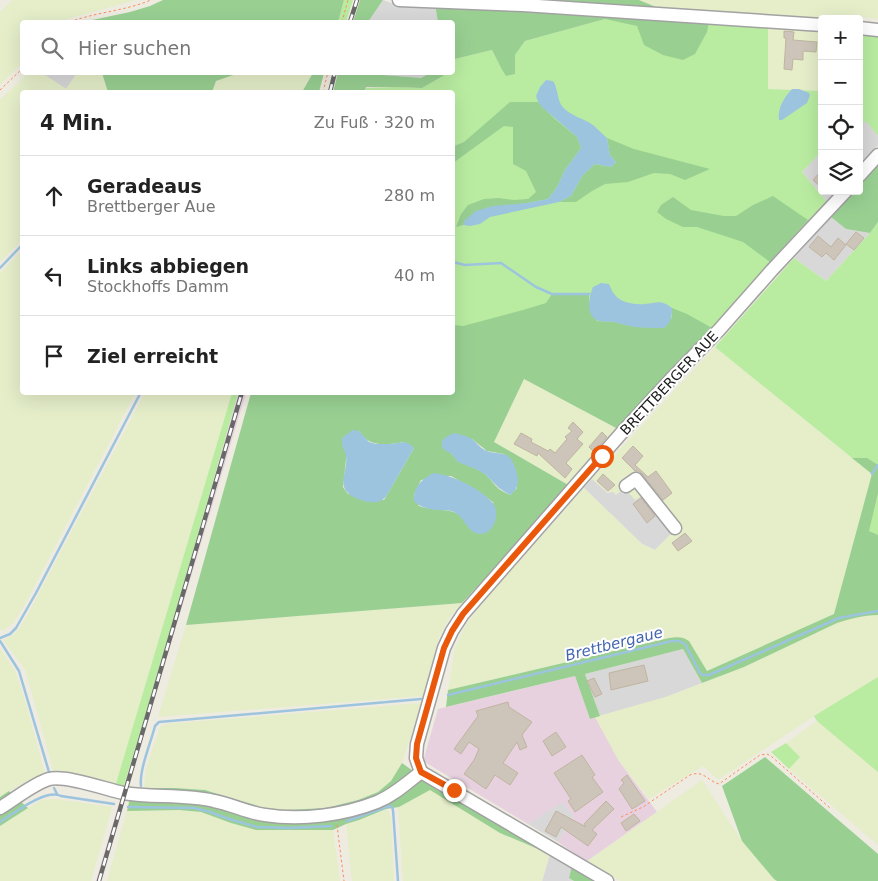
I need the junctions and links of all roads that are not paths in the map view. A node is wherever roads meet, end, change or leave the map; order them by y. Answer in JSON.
{"nodes":[{"id":1,"x":399,"y":0,"type":"edge"},
{"id":2,"x":818,"y":25,"type":"edge"},
{"id":3,"x":863,"y":28,"type":"edge"},
{"id":4,"x":878,"y":30,"type":"edge"},
{"id":5,"x":878,"y":155,"type":"edge"},
{"id":6,"x":863,"y":172,"type":"edge"},
{"id":7,"x":842,"y":195,"type":"edge"},
{"id":8,"x":626,"y":486,"type":"dead end"},
{"id":9,"x":674,"y":528,"type":"dead end"},
{"id":10,"x":421,"y":772,"type":"junction"},
{"id":11,"x":0,"y":808,"type":"edge"},
{"id":12,"x":607,"y":881,"type":"edge"}],
"edges":[{"from":1,"to":2,"type":"street"},
{"from":3,"to":4,"type":"street"},
{"from":5,"to":6,"type":"street"},
{"from":7,"to":10,"type":"street","name":"BRETTBERGER AUE"},
{"from":8,"to":9,"type":"street"},
{"from":10,"to":11,"type":"street"},
{"from":10,"to":12,"type":"street"}]}
